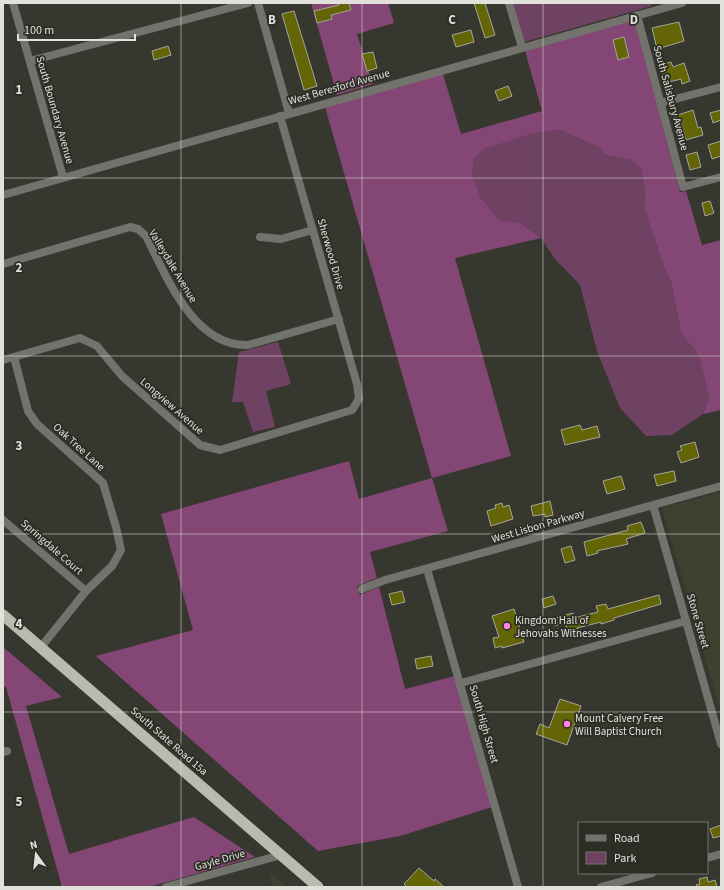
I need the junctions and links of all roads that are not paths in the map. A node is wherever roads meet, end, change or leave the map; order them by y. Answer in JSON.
{"nodes":[{"id":1,"x":13,"y":3,"type":"edge"},
{"id":2,"x":248,"y":3,"type":"edge"},
{"id":3,"x":258,"y":3,"type":"edge"},
{"id":4,"x":509,"y":3,"type":"edge"},
{"id":5,"x":682,"y":3,"type":"edge"},
{"id":6,"x":637,"y":15,"type":"junction"},
{"id":7,"x":522,"y":47,"type":"junction"},
{"id":8,"x":30,"y":60,"type":"junction"},
{"id":9,"x":721,"y":87,"type":"edge"},
{"id":10,"x":660,"y":102,"type":"junction"},
{"id":11,"x":289,"y":113,"type":"junction"},
{"id":12,"x":280,"y":116,"type":"junction"},
{"id":13,"x":63,"y":177,"type":"junction"},
{"id":14,"x":721,"y":177,"type":"edge"},
{"id":15,"x":3,"y":195,"type":"edge"},
{"id":16,"x":313,"y":230,"type":"junction"},
{"id":17,"x":260,"y":236,"type":"dead end"},
{"id":18,"x":3,"y":264,"type":"edge"},
{"id":19,"x":339,"y":319,"type":"junction"},
{"id":20,"x":14,"y":357,"type":"junction"},
{"id":21,"x":3,"y":360,"type":"edge"},
{"id":22,"x":359,"y":399,"type":"joint"},
{"id":23,"x":721,"y":486,"type":"edge"},
{"id":24,"x":653,"y":505,"type":"junction"},
{"id":25,"x":3,"y":520,"type":"edge"},
{"id":26,"x":427,"y":569,"type":"junction"},
{"id":27,"x":362,"y":589,"type":"dead end"},
{"id":28,"x":86,"y":591,"type":"junction"},
{"id":29,"x":3,"y":615,"type":"edge"},
{"id":30,"x":686,"y":621,"type":"junction"},
{"id":31,"x":41,"y":647,"type":"junction"},
{"id":32,"x":461,"y":683,"type":"junction"},
{"id":33,"x":721,"y":744,"type":"edge"},
{"id":34,"x":721,"y":854,"type":"edge"},
{"id":35,"x":281,"y":855,"type":"junction"},
{"id":36,"x":708,"y":858,"type":"edge"},
{"id":37,"x":648,"y":874,"type":"edge"},
{"id":38,"x":166,"y":887,"type":"edge"},
{"id":39,"x":318,"y":887,"type":"edge"},
{"id":40,"x":518,"y":887,"type":"edge"},
{"id":41,"x":601,"y":887,"type":"edge"}],
"edges":[{"from":1,"to":8,"type":"street","name":"South Boundary Avenue"},
{"from":2,"to":8,"type":"street"},
{"from":3,"to":11,"type":"street"},
{"from":4,"to":7,"type":"street"},
{"from":5,"to":6,"type":"street","name":"West Beresford Avenue"},
{"from":6,"to":7,"type":"street","name":"West Beresford Avenue"},
{"from":6,"to":10,"type":"street","name":"South Salisbury Avenue"},
{"from":7,"to":11,"type":"street","name":"West Beresford Avenue"},
{"from":8,"to":13,"type":"street","name":"South Boundary Avenue"},
{"from":9,"to":10,"type":"street"},
{"from":10,"to":14,"type":"street","name":"South Salisbury Avenue"},
{"from":11,"to":12,"type":"street","name":"West Beresford Avenue"},
{"from":12,"to":13,"type":"street","name":"West Beresford Avenue"},
{"from":12,"to":16,"type":"street","name":"Sherwood Drive"},
{"from":13,"to":15,"type":"street","name":"West Beresford Avenue"},
{"from":16,"to":17,"type":"street"},
{"from":16,"to":19,"type":"street","name":"Sherwood Drive"},
{"from":18,"to":19,"type":"street","name":"Valleydale Avenue"},
{"from":19,"to":22,"type":"street","name":"Sherwood Drive"},
{"from":20,"to":21,"type":"street","name":"Longview Avenue"},
{"from":20,"to":22,"type":"street","name":"Longview Avenue"},
{"from":20,"to":28,"type":"street","name":"Oak Tree Lane"},
{"from":23,"to":24,"type":"street","name":"West Lisbon Parkway"},
{"from":24,"to":26,"type":"street","name":"West Lisbon Parkway"},
{"from":24,"to":30,"type":"street","name":"Stone Street"},
{"from":25,"to":28,"type":"street","name":"Springdale Court"},
{"from":26,"to":27,"type":"street","name":"West Lisbon Parkway"},
{"from":26,"to":32,"type":"street","name":"South High Street"},
{"from":28,"to":31,"type":"street","name":"Oak Tree Lane"},
{"from":29,"to":31,"type":"highway","name":"South State Road 15a"},
{"from":30,"to":32,"type":"street"},
{"from":30,"to":33,"type":"street","name":"Stone Street"},
{"from":31,"to":35,"type":"highway","name":"South State Road 15a"},
{"from":32,"to":40,"type":"street","name":"South High Street"},
{"from":34,"to":36,"type":"street"},
{"from":35,"to":38,"type":"street","name":"Gayle Drive"},
{"from":35,"to":39,"type":"highway","name":"South State Road 15a"},
{"from":37,"to":41,"type":"street"}]}
